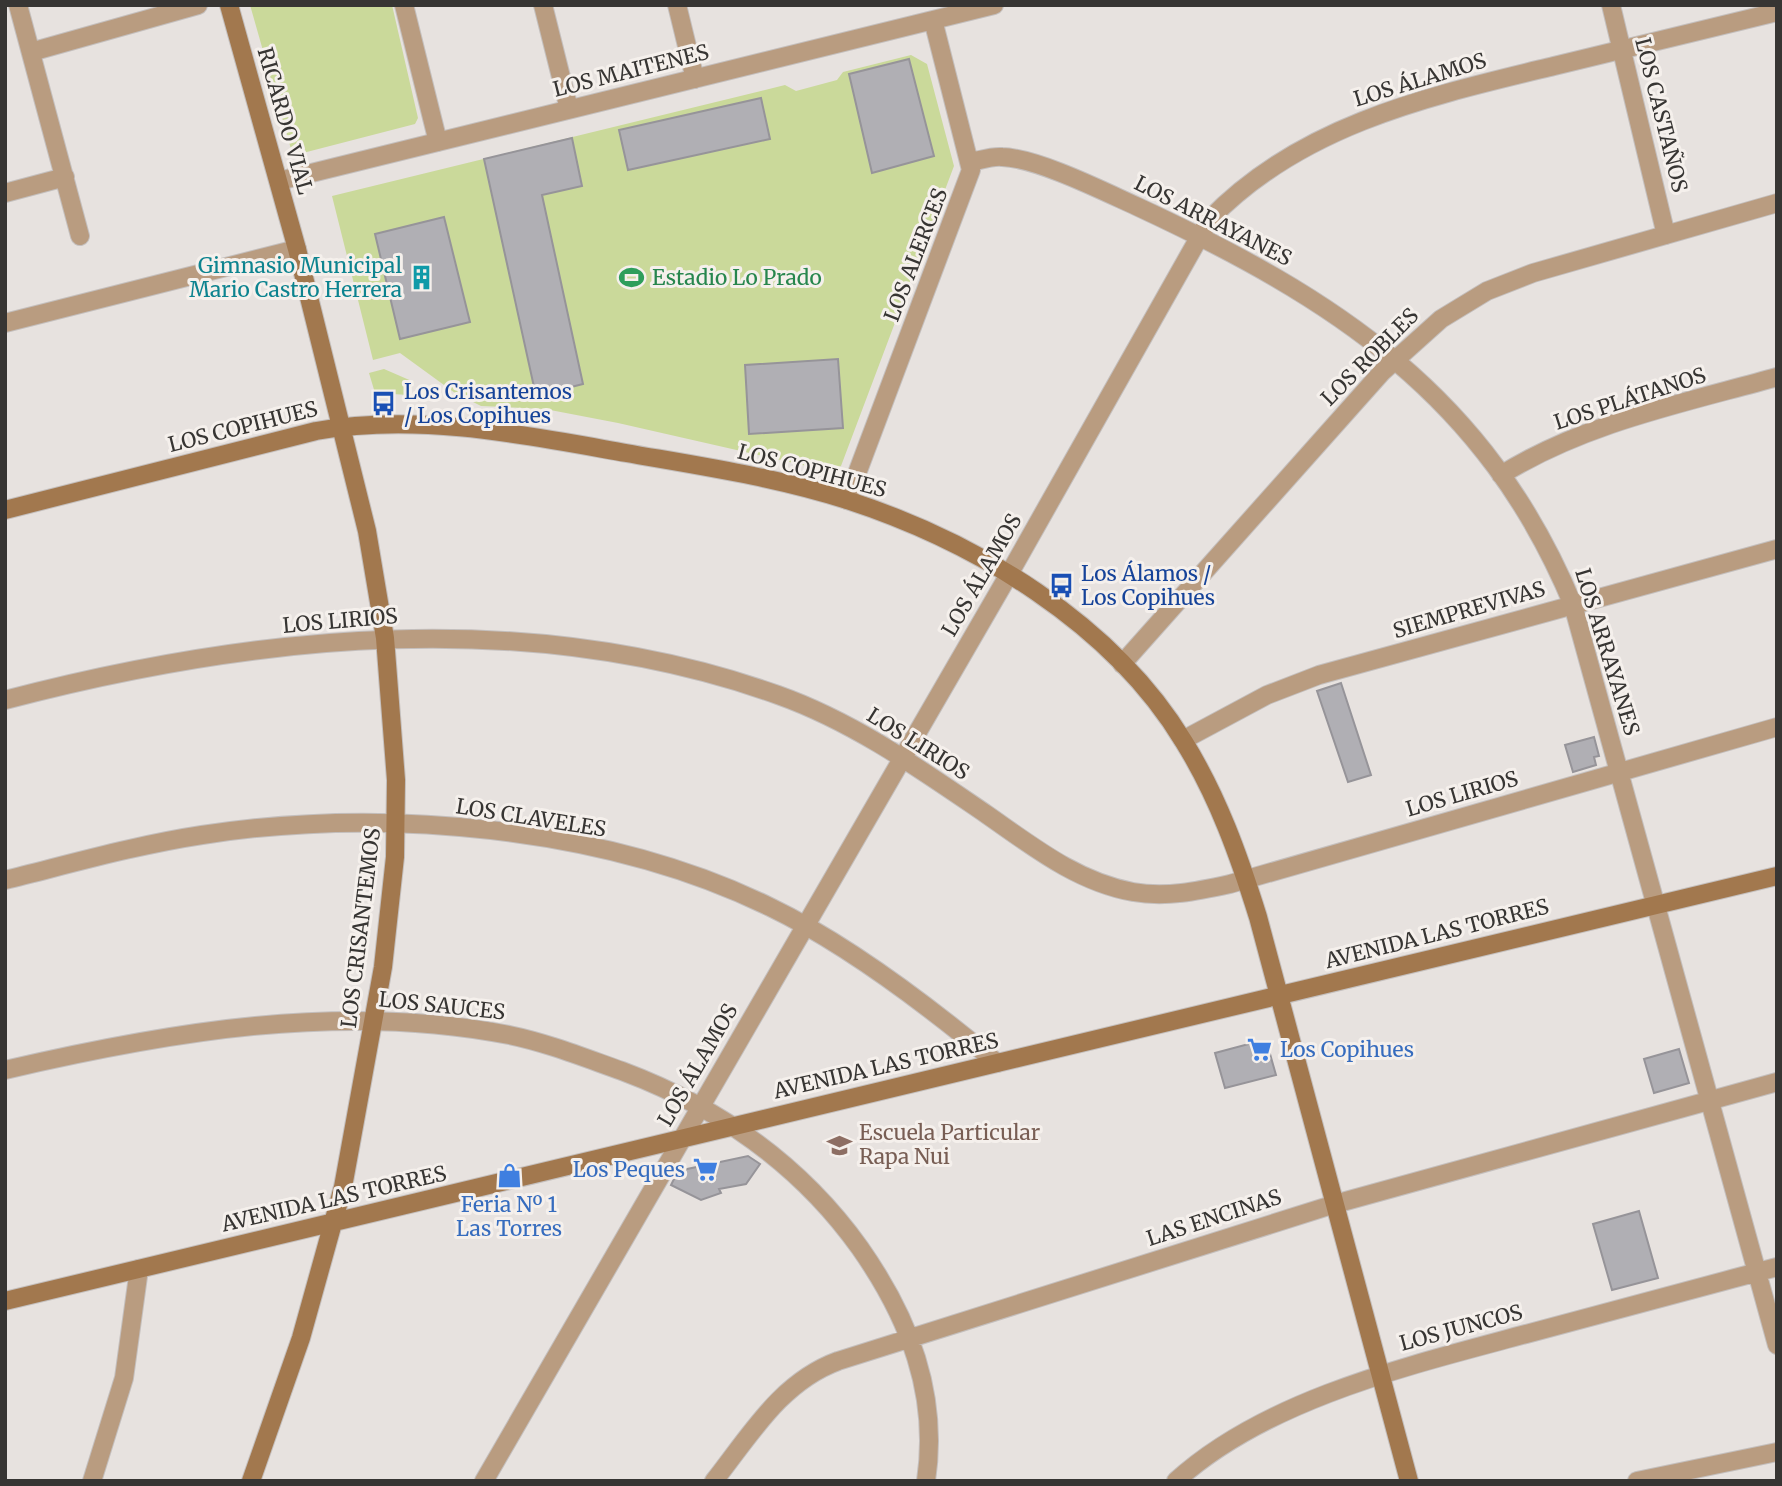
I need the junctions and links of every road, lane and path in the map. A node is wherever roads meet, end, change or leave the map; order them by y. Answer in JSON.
{"nodes":[{"id":1,"x":18,"y":5,"type":"edge"},
{"id":2,"x":198,"y":5,"type":"edge"},
{"id":3,"x":229,"y":5,"type":"edge"},
{"id":4,"x":404,"y":5,"type":"edge"},
{"id":5,"x":543,"y":5,"type":"edge"},
{"id":6,"x":677,"y":5,"type":"edge"},
{"id":7,"x":994,"y":5,"type":"edge"},
{"id":8,"x":1611,"y":5,"type":"edge"},
{"id":9,"x":1777,"y":12,"type":"edge"},
{"id":10,"x":933,"y":20,"type":"junction"},
{"id":11,"x":1622,"y":50,"type":"junction"},
{"id":12,"x":31,"y":52,"type":"junction"},
{"id":13,"x":695,"y":79,"type":"junction"},
{"id":14,"x":569,"y":109,"type":"junction"},
{"id":15,"x":438,"y":142,"type":"junction"},
{"id":16,"x":971,"y":162,"type":"junction"},
{"id":17,"x":65,"y":177,"type":"junction"},
{"id":18,"x":279,"y":181,"type":"junction"},
{"id":19,"x":5,"y":193,"type":"edge"},
{"id":20,"x":1777,"y":203,"type":"edge"},
{"id":21,"x":1666,"y":235,"type":"junction"},
{"id":22,"x":80,"y":236,"type":"dead end"},
{"id":23,"x":1199,"y":236,"type":"junction"},
{"id":24,"x":297,"y":248,"type":"junction"},
{"id":25,"x":5,"y":323,"type":"edge"},
{"id":26,"x":1396,"y":358,"type":"junction"},
{"id":27,"x":1777,"y":377,"type":"edge"},
{"id":28,"x":340,"y":426,"type":"junction"},
{"id":29,"x":1501,"y":475,"type":"junction"},
{"id":30,"x":847,"y":500,"type":"junction"},
{"id":31,"x":5,"y":510,"type":"edge"},
{"id":32,"x":1777,"y":548,"type":"edge"},
{"id":33,"x":1008,"y":576,"type":"junction"},
{"id":34,"x":1573,"y":605,"type":"junction"},
{"id":35,"x":385,"y":638,"type":"junction"},
{"id":36,"x":1122,"y":664,"type":"junction"},
{"id":37,"x":5,"y":700,"type":"edge"},
{"id":38,"x":1777,"y":727,"type":"edge"},
{"id":39,"x":1183,"y":740,"type":"junction"},
{"id":40,"x":903,"y":758,"type":"junction"},
{"id":41,"x":1620,"y":772,"type":"junction"},
{"id":42,"x":396,"y":825,"type":"junction"},
{"id":43,"x":1777,"y":876,"type":"edge"},
{"id":44,"x":1246,"y":879,"type":"junction"},
{"id":45,"x":5,"y":880,"type":"edge"},
{"id":46,"x":1656,"y":904,"type":"junction"},
{"id":47,"x":805,"y":926,"type":"junction"},
{"id":48,"x":1278,"y":995,"type":"junction"},
{"id":49,"x":374,"y":1021,"type":"junction"},
{"id":50,"x":997,"y":1063,"type":"junction"},
{"id":51,"x":5,"y":1070,"type":"edge"},
{"id":52,"x":1777,"y":1082,"type":"edge"},
{"id":53,"x":1710,"y":1100,"type":"junction"},
{"id":54,"x":701,"y":1106,"type":"junction"},
{"id":55,"x":734,"y":1126,"type":"junction"},
{"id":56,"x":680,"y":1139,"type":"junction"},
{"id":57,"x":1335,"y":1204,"type":"junction"},
{"id":58,"x":333,"y":1222,"type":"junction"},
{"id":59,"x":1777,"y":1267,"type":"edge"},
{"id":60,"x":139,"y":1269,"type":"junction"},
{"id":61,"x":1758,"y":1272,"type":"junction"},
{"id":62,"x":5,"y":1301,"type":"edge"},
{"id":63,"x":911,"y":1338,"type":"junction"},
{"id":64,"x":1777,"y":1345,"type":"edge"},
{"id":65,"x":1381,"y":1373,"type":"junction"},
{"id":66,"x":1777,"y":1452,"type":"edge"},
{"id":67,"x":92,"y":1481,"type":"edge"},
{"id":68,"x":251,"y":1481,"type":"edge"},
{"id":69,"x":484,"y":1481,"type":"edge"},
{"id":70,"x":714,"y":1481,"type":"edge"},
{"id":71,"x":926,"y":1481,"type":"edge"},
{"id":72,"x":1176,"y":1481,"type":"edge"},
{"id":73,"x":1409,"y":1481,"type":"edge"},
{"id":74,"x":1637,"y":1481,"type":"edge"}],
"edges":[{"from":1,"to":12,"type":"street"},
{"from":2,"to":12,"type":"street"},
{"from":3,"to":18,"type":"street","name":"RICARDO VIAL"},
{"from":4,"to":15,"type":"street"},
{"from":5,"to":14,"type":"street"},
{"from":6,"to":13,"type":"street"},
{"from":7,"to":10,"type":"street","name":"LOS MAITENES"},
{"from":8,"to":11,"type":"street","name":"LOS CASTAÑOS"},
{"from":9,"to":11,"type":"street","name":"LOS ÁLAMOS"},
{"from":10,"to":13,"type":"street","name":"LOS MAITENES"},
{"from":10,"to":16,"type":"street","name":"LOS ALERCES"},
{"from":11,"to":21,"type":"street","name":"LOS CASTAÑOS"},
{"from":11,"to":23,"type":"street","name":"LOS ÁLAMOS"},
{"from":12,"to":17,"type":"street"},
{"from":13,"to":14,"type":"street","name":"LOS MAITENES"},
{"from":14,"to":15,"type":"street","name":"LOS MAITENES"},
{"from":15,"to":18,"type":"street","name":"LOS MAITENES"},
{"from":16,"to":23,"type":"street","name":"LOS ARRAYANES"},
{"from":16,"to":30,"type":"street","name":"LOS ALERCES"},
{"from":17,"to":19,"type":"street"},
{"from":17,"to":22,"type":"street"},
{"from":18,"to":24,"type":"street","name":"RICARDO VIAL"},
{"from":20,"to":21,"type":"street","name":"LOS ROBLES"},
{"from":21,"to":26,"type":"street","name":"LOS ROBLES"},
{"from":23,"to":26,"type":"street","name":"LOS ARRAYANES"},
{"from":23,"to":33,"type":"street","name":"LOS ÁLAMOS"},
{"from":24,"to":25,"type":"street"},
{"from":24,"to":28,"type":"street","name":"LOS CRISANTEMOS"},
{"from":26,"to":29,"type":"street","name":"LOS ARRAYANES"},
{"from":26,"to":36,"type":"street","name":"LOS ROBLES"},
{"from":27,"to":29,"type":"street","name":"LOS PLÁTANOS"},
{"from":28,"to":30,"type":"street","name":"LOS COPIHUES"},
{"from":28,"to":31,"type":"street","name":"LOS COPIHUES"},
{"from":28,"to":35,"type":"street","name":"LOS CRISANTEMOS"},
{"from":29,"to":34,"type":"street","name":"LOS ARRAYANES"},
{"from":30,"to":33,"type":"street","name":"LOS COPIHUES"},
{"from":32,"to":34,"type":"street","name":"SIEMPREVIVAS"},
{"from":33,"to":36,"type":"street","name":"LOS COPIHUES"},
{"from":33,"to":40,"type":"street","name":"LOS ÁLAMOS"},
{"from":34,"to":39,"type":"street","name":"SIEMPREVIVAS"},
{"from":34,"to":41,"type":"street","name":"LOS ARRAYANES"},
{"from":35,"to":37,"type":"street","name":"LOS LIRIOS"},
{"from":35,"to":40,"type":"street","name":"LOS LIRIOS"},
{"from":35,"to":42,"type":"street","name":"LOS CRISANTEMOS"},
{"from":36,"to":39,"type":"street","name":"LOS COPIHUES"},
{"from":38,"to":41,"type":"street","name":"LOS LIRIOS"},
{"from":39,"to":44,"type":"street","name":"LOS COPIHUES"},
{"from":40,"to":44,"type":"street","name":"LOS LIRIOS"},
{"from":40,"to":47,"type":"street","name":"LOS ÁLAMOS"},
{"from":41,"to":44,"type":"street","name":"LOS LIRIOS"},
{"from":41,"to":46,"type":"street","name":"LOS ARRAYANES"},
{"from":42,"to":45,"type":"street","name":"LOS CLAVELES"},
{"from":42,"to":47,"type":"street","name":"LOS CLAVELES"},
{"from":42,"to":49,"type":"street","name":"LOS CRISANTEMOS"},
{"from":43,"to":46,"type":"street","name":"AVENIDA LAS TORRES"},
{"from":44,"to":48,"type":"street","name":"LOS COPIHUES"},
{"from":46,"to":48,"type":"street","name":"AVENIDA LAS TORRES"},
{"from":46,"to":53,"type":"street","name":"LOS ARRAYANES"},
{"from":47,"to":50,"type":"street","name":"LOS CLAVELES"},
{"from":47,"to":54,"type":"street","name":"LOS ÁLAMOS"},
{"from":48,"to":50,"type":"street","name":"AVENIDA LAS TORRES"},
{"from":48,"to":57,"type":"street","name":"LOS COPIHUES"},
{"from":49,"to":51,"type":"street","name":"LOS SAUCES"},
{"from":49,"to":54,"type":"street","name":"LOS SAUCES"},
{"from":49,"to":58,"type":"street","name":"LOS CRISANTEMOS"},
{"from":50,"to":55,"type":"street","name":"AVENIDA LAS TORRES"},
{"from":52,"to":53,"type":"street","name":"LAS ENCINAS"},
{"from":53,"to":57,"type":"street","name":"LAS ENCINAS"},
{"from":53,"to":61,"type":"street","name":"LOS ARRAYANES"},
{"from":54,"to":55,"type":"street","name":"LOS SAUCES"},
{"from":54,"to":56,"type":"street","name":"LOS ÁLAMOS"},
{"from":55,"to":56,"type":"street","name":"AVENIDA LAS TORRES"},
{"from":55,"to":63,"type":"street","name":"LOS SAUCES"},
{"from":56,"to":58,"type":"street","name":"AVENIDA LAS TORRES"},
{"from":56,"to":69,"type":"street","name":"LOS ÁLAMOS"},
{"from":57,"to":63,"type":"street","name":"LAS ENCINAS"},
{"from":57,"to":65,"type":"street","name":"LOS COPIHUES"},
{"from":58,"to":60,"type":"street","name":"AVENIDA LAS TORRES"},
{"from":58,"to":68,"type":"street","name":"LOS CRISANTEMOS"},
{"from":59,"to":61,"type":"street","name":"LOS JUNCOS"},
{"from":60,"to":62,"type":"street","name":"AVENIDA LAS TORRES"},
{"from":60,"to":67,"type":"street"},
{"from":61,"to":64,"type":"street","name":"LOS ARRAYANES"},
{"from":61,"to":65,"type":"street","name":"LOS JUNCOS"},
{"from":63,"to":70,"type":"street","name":"LAS ENCINAS"},
{"from":63,"to":71,"type":"street","name":"LOS SAUCES"},
{"from":65,"to":72,"type":"street","name":"LOS JUNCOS"},
{"from":65,"to":73,"type":"street","name":"LOS COPIHUES"},
{"from":66,"to":74,"type":"street"}]}
